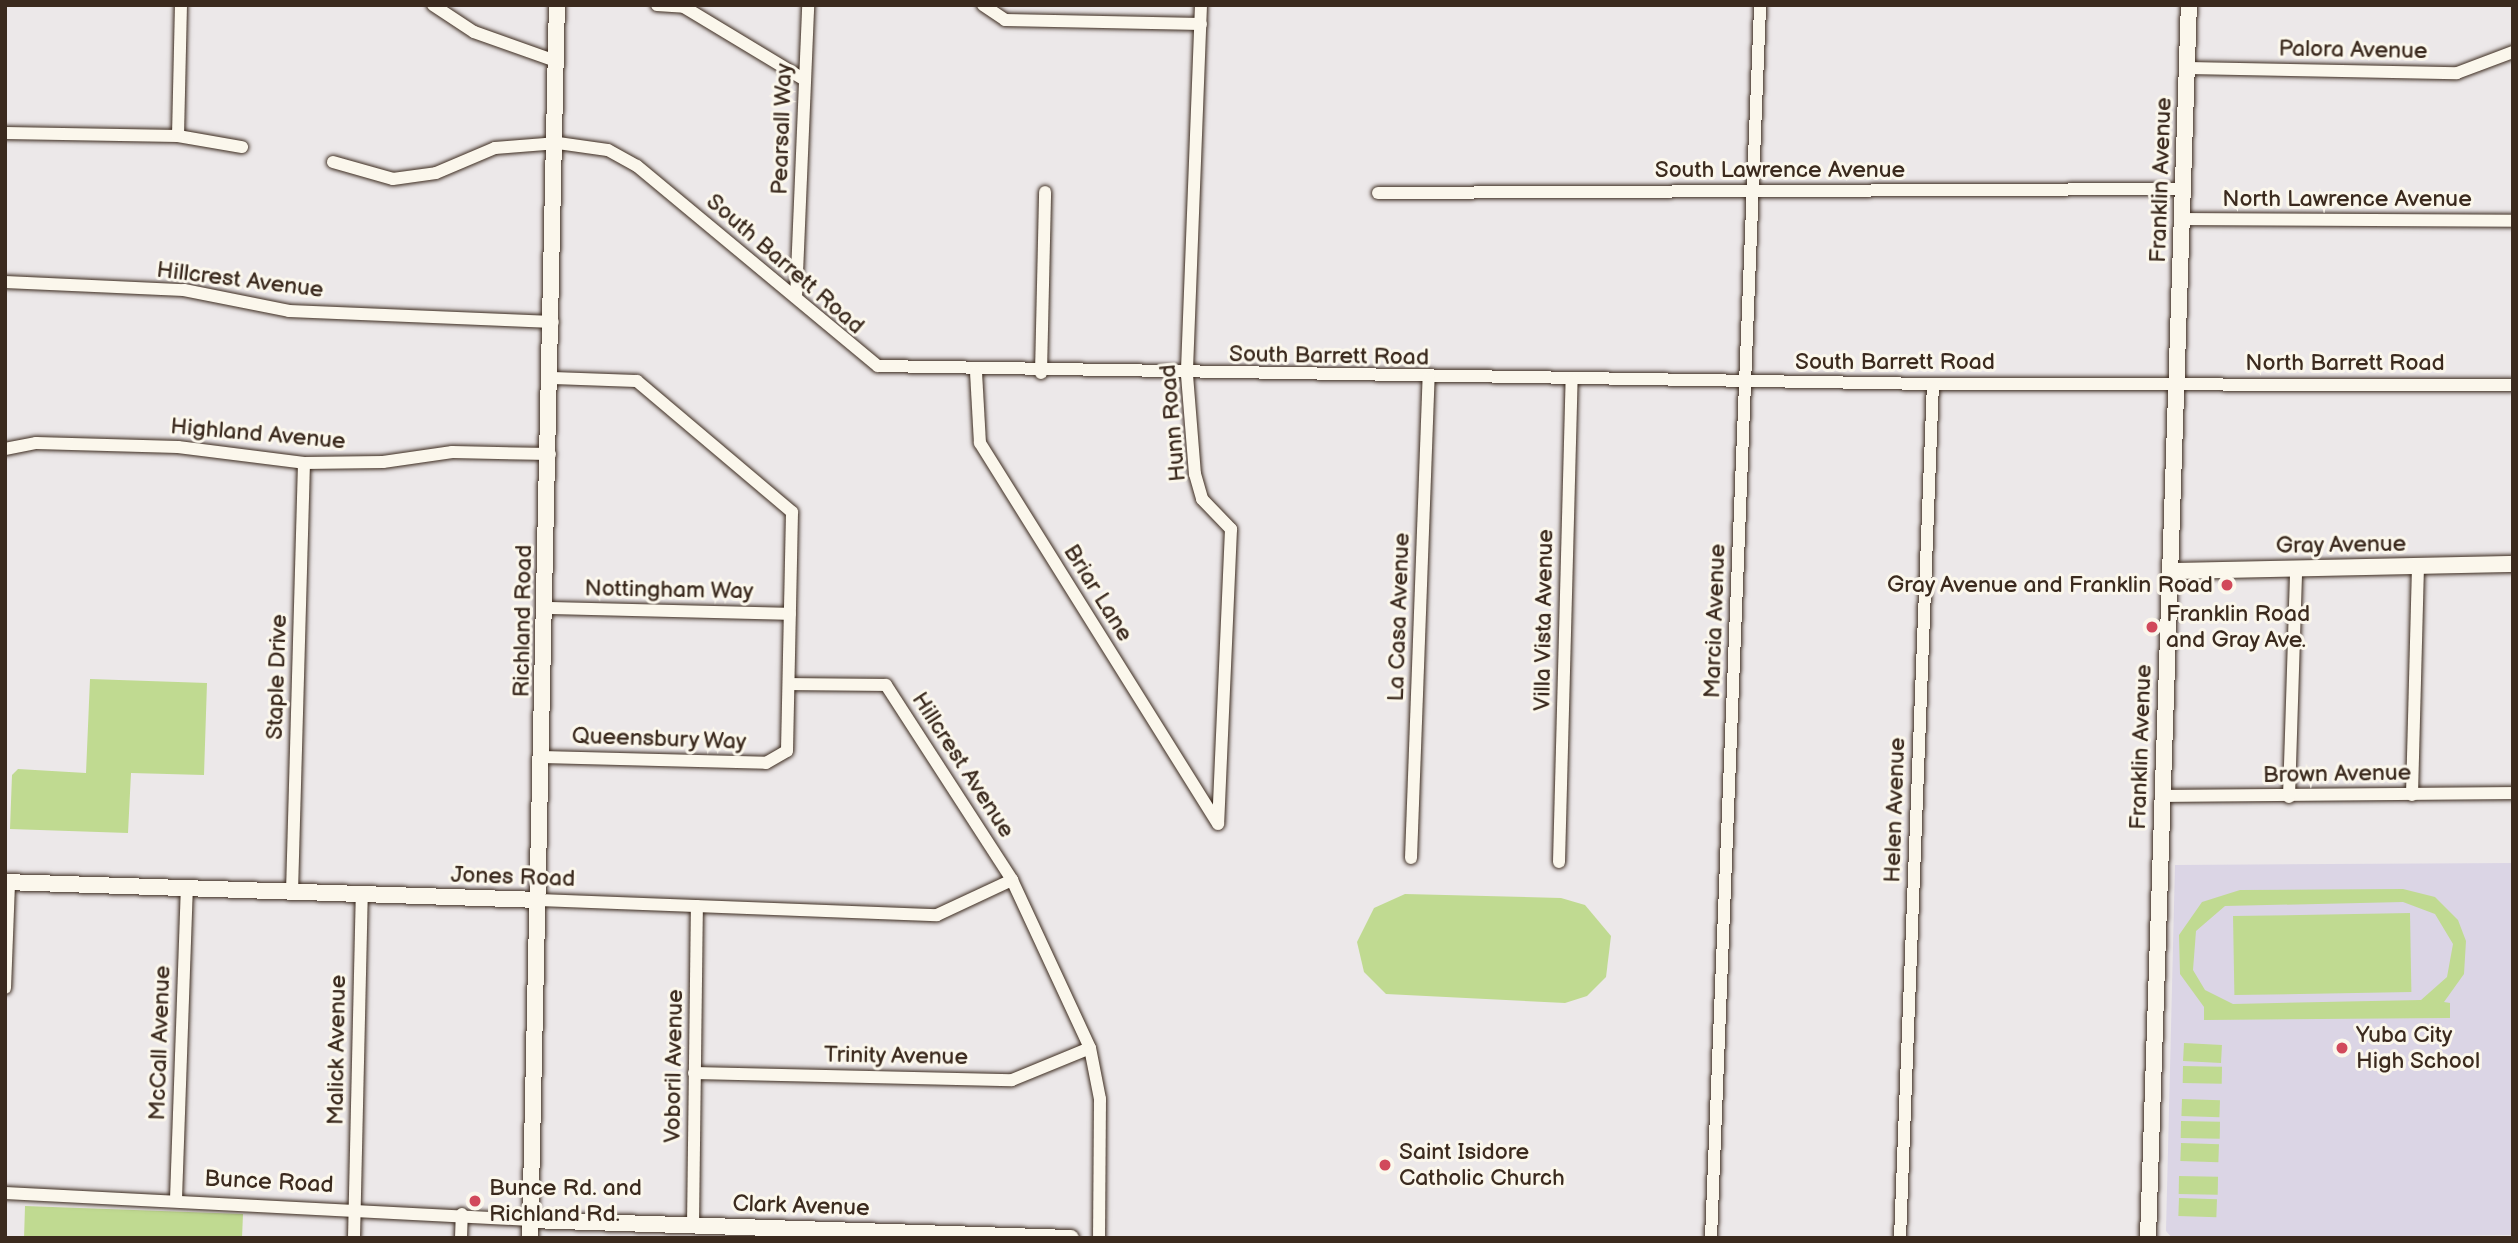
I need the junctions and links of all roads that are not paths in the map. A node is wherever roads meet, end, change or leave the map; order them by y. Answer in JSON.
{"nodes":[{"id":1,"x":181,"y":5,"type":"edge"},
{"id":2,"x":433,"y":5,"type":"edge"},
{"id":3,"x":557,"y":5,"type":"edge"},
{"id":4,"x":657,"y":5,"type":"edge"},
{"id":5,"x":808,"y":5,"type":"edge"},
{"id":6,"x":983,"y":5,"type":"edge"},
{"id":7,"x":1202,"y":5,"type":"edge"},
{"id":8,"x":1760,"y":5,"type":"edge"},
{"id":9,"x":2189,"y":5,"type":"edge"},
{"id":10,"x":1201,"y":24,"type":"junction"},
{"id":11,"x":2513,"y":52,"type":"edge"},
{"id":12,"x":556,"y":61,"type":"junction"},
{"id":13,"x":2188,"y":68,"type":"junction"},
{"id":14,"x":805,"y":80,"type":"junction"},
{"id":15,"x":5,"y":133,"type":"edge"},
{"id":16,"x":178,"y":135,"type":"junction"},
{"id":17,"x":558,"y":143,"type":"junction"},
{"id":18,"x":242,"y":147,"type":"dead end"},
{"id":19,"x":333,"y":162,"type":"dead end"},
{"id":20,"x":2182,"y":190,"type":"junction"},
{"id":21,"x":1753,"y":191,"type":"junction"},
{"id":22,"x":1045,"y":192,"type":"dead end"},
{"id":23,"x":1378,"y":193,"type":"dead end"},
{"id":24,"x":2181,"y":219,"type":"junction"},
{"id":25,"x":2513,"y":221,"type":"edge"},
{"id":26,"x":5,"y":282,"type":"edge"},
{"id":27,"x":796,"y":297,"type":"junction"},
{"id":28,"x":553,"y":322,"type":"junction"},
{"id":29,"x":976,"y":372,"type":"junction"},
{"id":30,"x":1041,"y":373,"type":"junction"},
{"id":31,"x":1187,"y":375,"type":"junction"},
{"id":32,"x":552,"y":378,"type":"junction"},
{"id":33,"x":1429,"y":378,"type":"junction"},
{"id":34,"x":1572,"y":380,"type":"junction"},
{"id":35,"x":1746,"y":382,"type":"junction"},
{"id":36,"x":2177,"y":383,"type":"junction"},
{"id":37,"x":1933,"y":384,"type":"junction"},
{"id":38,"x":2513,"y":385,"type":"edge"},
{"id":39,"x":5,"y":449,"type":"edge"},
{"id":40,"x":550,"y":454,"type":"junction"},
{"id":41,"x":304,"y":463,"type":"junction"},
{"id":42,"x":2513,"y":564,"type":"edge"},
{"id":43,"x":2418,"y":566,"type":"junction"},
{"id":44,"x":2295,"y":568,"type":"junction"},
{"id":45,"x":2171,"y":571,"type":"junction"},
{"id":46,"x":546,"y":608,"type":"junction"},
{"id":47,"x":790,"y":614,"type":"junction"},
{"id":48,"x":789,"y":684,"type":"junction"},
{"id":49,"x":542,"y":757,"type":"junction"},
{"id":50,"x":2513,"y":793,"type":"edge"},
{"id":51,"x":2412,"y":795,"type":"junction"},
{"id":52,"x":2162,"y":796,"type":"junction"},
{"id":53,"x":2288,"y":797,"type":"junction"},
{"id":54,"x":1218,"y":824,"type":"joint"},
{"id":55,"x":1411,"y":858,"type":"dead end"},
{"id":56,"x":1559,"y":862,"type":"dead end"},
{"id":57,"x":1012,"y":880,"type":"junction"},
{"id":58,"x":7,"y":882,"type":"edge"},
{"id":59,"x":187,"y":888,"type":"junction"},
{"id":60,"x":292,"y":892,"type":"junction"},
{"id":61,"x":362,"y":894,"type":"junction"},
{"id":62,"x":539,"y":900,"type":"junction"},
{"id":63,"x":697,"y":906,"type":"junction"},
{"id":64,"x":5,"y":988,"type":"edge"},
{"id":65,"x":1090,"y":1048,"type":"junction"},
{"id":66,"x":694,"y":1073,"type":"junction"},
{"id":67,"x":5,"y":1192,"type":"edge"},
{"id":68,"x":176,"y":1199,"type":"junction"},
{"id":69,"x":354,"y":1207,"type":"junction"},
{"id":70,"x":462,"y":1214,"type":"junction"},
{"id":71,"x":530,"y":1220,"type":"junction"},
{"id":72,"x":693,"y":1226,"type":"junction"},
{"id":73,"x":717,"y":1232,"type":"edge"},
{"id":74,"x":839,"y":1234,"type":"edge"},
{"id":75,"x":986,"y":1236,"type":"edge"},
{"id":76,"x":354,"y":1238,"type":"edge"},
{"id":77,"x":461,"y":1238,"type":"edge"},
{"id":78,"x":530,"y":1238,"type":"edge"},
{"id":79,"x":1071,"y":1238,"type":"edge"},
{"id":80,"x":1099,"y":1238,"type":"edge"},
{"id":81,"x":1712,"y":1238,"type":"edge"},
{"id":82,"x":1900,"y":1238,"type":"edge"},
{"id":83,"x":2148,"y":1238,"type":"edge"}],
"edges":[{"from":1,"to":16,"type":"street"},
{"from":2,"to":12,"type":"street"},
{"from":3,"to":12,"type":"street","name":"Richland Road"},
{"from":4,"to":14,"type":"street"},
{"from":5,"to":14,"type":"street","name":"Pearsall Way"},
{"from":6,"to":10,"type":"street"},
{"from":7,"to":10,"type":"street","name":"Hunn Road"},
{"from":8,"to":21,"type":"street","name":"Marcia Avenue"},
{"from":9,"to":13,"type":"street","name":"Franklin Avenue"},
{"from":10,"to":31,"type":"street","name":"Hunn Road"},
{"from":11,"to":13,"type":"street","name":"Palora Avenue"},
{"from":12,"to":17,"type":"street","name":"Richland Road"},
{"from":13,"to":20,"type":"street","name":"Franklin Avenue"},
{"from":14,"to":27,"type":"street","name":"Pearsall Way"},
{"from":15,"to":16,"type":"street"},
{"from":16,"to":18,"type":"street"},
{"from":17,"to":19,"type":"street","name":"South Barrett Road"},
{"from":17,"to":27,"type":"street","name":"South Barrett Road"},
{"from":17,"to":28,"type":"street","name":"Richland Road"},
{"from":20,"to":21,"type":"street","name":"South Lawrence Avenue"},
{"from":20,"to":24,"type":"street","name":"Franklin Avenue"},
{"from":21,"to":23,"type":"street","name":"South Lawrence Avenue"},
{"from":21,"to":35,"type":"street","name":"Marcia Avenue"},
{"from":22,"to":30,"type":"street"},
{"from":24,"to":25,"type":"street","name":"North Lawrence Avenue"},
{"from":24,"to":36,"type":"street","name":"Franklin Avenue"},
{"from":26,"to":28,"type":"street","name":"Hillcrest Avenue"},
{"from":27,"to":29,"type":"street","name":"South Barrett Road"},
{"from":28,"to":32,"type":"street","name":"Richland Road"},
{"from":29,"to":30,"type":"street","name":"South Barrett Road"},
{"from":29,"to":54,"type":"street","name":"Briar Lane"},
{"from":30,"to":31,"type":"street","name":"South Barrett Road"},
{"from":31,"to":33,"type":"street","name":"South Barrett Road"},
{"from":31,"to":54,"type":"street","name":"Hunn Road"},
{"from":32,"to":40,"type":"street","name":"Richland Road"},
{"from":32,"to":47,"type":"street"},
{"from":33,"to":34,"type":"street","name":"South Barrett Road"},
{"from":33,"to":55,"type":"street","name":"La Casa Avenue"},
{"from":34,"to":35,"type":"street","name":"South Barrett Road"},
{"from":34,"to":56,"type":"street","name":"Villa Vista Avenue"},
{"from":35,"to":37,"type":"street","name":"South Barrett Road"},
{"from":35,"to":81,"type":"street","name":"Marcia Avenue"},
{"from":36,"to":37,"type":"street","name":"South Barrett Road"},
{"from":36,"to":38,"type":"street","name":"North Barrett Road"},
{"from":36,"to":45,"type":"street","name":"Franklin Avenue"},
{"from":37,"to":82,"type":"street","name":"Helen Avenue"},
{"from":39,"to":41,"type":"street","name":"Highland Avenue"},
{"from":40,"to":41,"type":"street","name":"Highland Avenue"},
{"from":40,"to":46,"type":"street","name":"Richland Road"},
{"from":41,"to":60,"type":"street","name":"Staple Drive"},
{"from":42,"to":43,"type":"street","name":"Gray Avenue"},
{"from":43,"to":44,"type":"street","name":"Gray Avenue"},
{"from":43,"to":51,"type":"street"},
{"from":44,"to":45,"type":"street","name":"Gray Avenue"},
{"from":44,"to":53,"type":"street"},
{"from":45,"to":52,"type":"street","name":"Franklin Avenue"},
{"from":46,"to":47,"type":"street","name":"Nottingham Way"},
{"from":46,"to":49,"type":"street","name":"Richland Road"},
{"from":47,"to":48,"type":"street"},
{"from":48,"to":49,"type":"street","name":"Queensbury Way"},
{"from":48,"to":57,"type":"street","name":"Hillcrest Avenue"},
{"from":49,"to":62,"type":"street","name":"Richland Road"},
{"from":50,"to":51,"type":"street","name":"Brown Avenue"},
{"from":51,"to":53,"type":"street","name":"Brown Avenue"},
{"from":52,"to":53,"type":"street","name":"Brown Avenue"},
{"from":52,"to":83,"type":"street","name":"Franklin Avenue"},
{"from":57,"to":63,"type":"street","name":"Jones Road"},
{"from":57,"to":65,"type":"street","name":"Hillcrest Avenue"},
{"from":58,"to":59,"type":"street","name":"Jones Road"},
{"from":58,"to":64,"type":"street"},
{"from":59,"to":60,"type":"street","name":"Jones Road"},
{"from":59,"to":68,"type":"street","name":"McCall Avenue"},
{"from":60,"to":61,"type":"street","name":"Jones Road"},
{"from":61,"to":62,"type":"street","name":"Jones Road"},
{"from":61,"to":69,"type":"street","name":"Malick Avenue"},
{"from":62,"to":63,"type":"street","name":"Jones Road"},
{"from":62,"to":71,"type":"street","name":"Richland Road"},
{"from":63,"to":66,"type":"street","name":"Voboril Avenue"},
{"from":65,"to":66,"type":"street","name":"Trinity Avenue"},
{"from":65,"to":80,"type":"street","name":"Hillcrest Avenue"},
{"from":66,"to":72,"type":"street","name":"Voboril Avenue"},
{"from":67,"to":68,"type":"street","name":"Bunce Road"},
{"from":68,"to":69,"type":"street","name":"Bunce Road"},
{"from":69,"to":70,"type":"street","name":"Bunce Road"},
{"from":69,"to":76,"type":"street","name":"Malick Avenue"},
{"from":70,"to":71,"type":"street","name":"Bunce Road"},
{"from":70,"to":77,"type":"street"},
{"from":71,"to":72,"type":"street","name":"Clark Avenue"},
{"from":71,"to":78,"type":"street","name":"Richland Road"},
{"from":72,"to":73,"type":"street","name":"Clark Avenue"},
{"from":73,"to":74,"type":"street","name":"Clark Avenue"},
{"from":74,"to":75,"type":"street","name":"Clark Avenue"},
{"from":75,"to":79,"type":"street","name":"Clark Avenue"}]}
